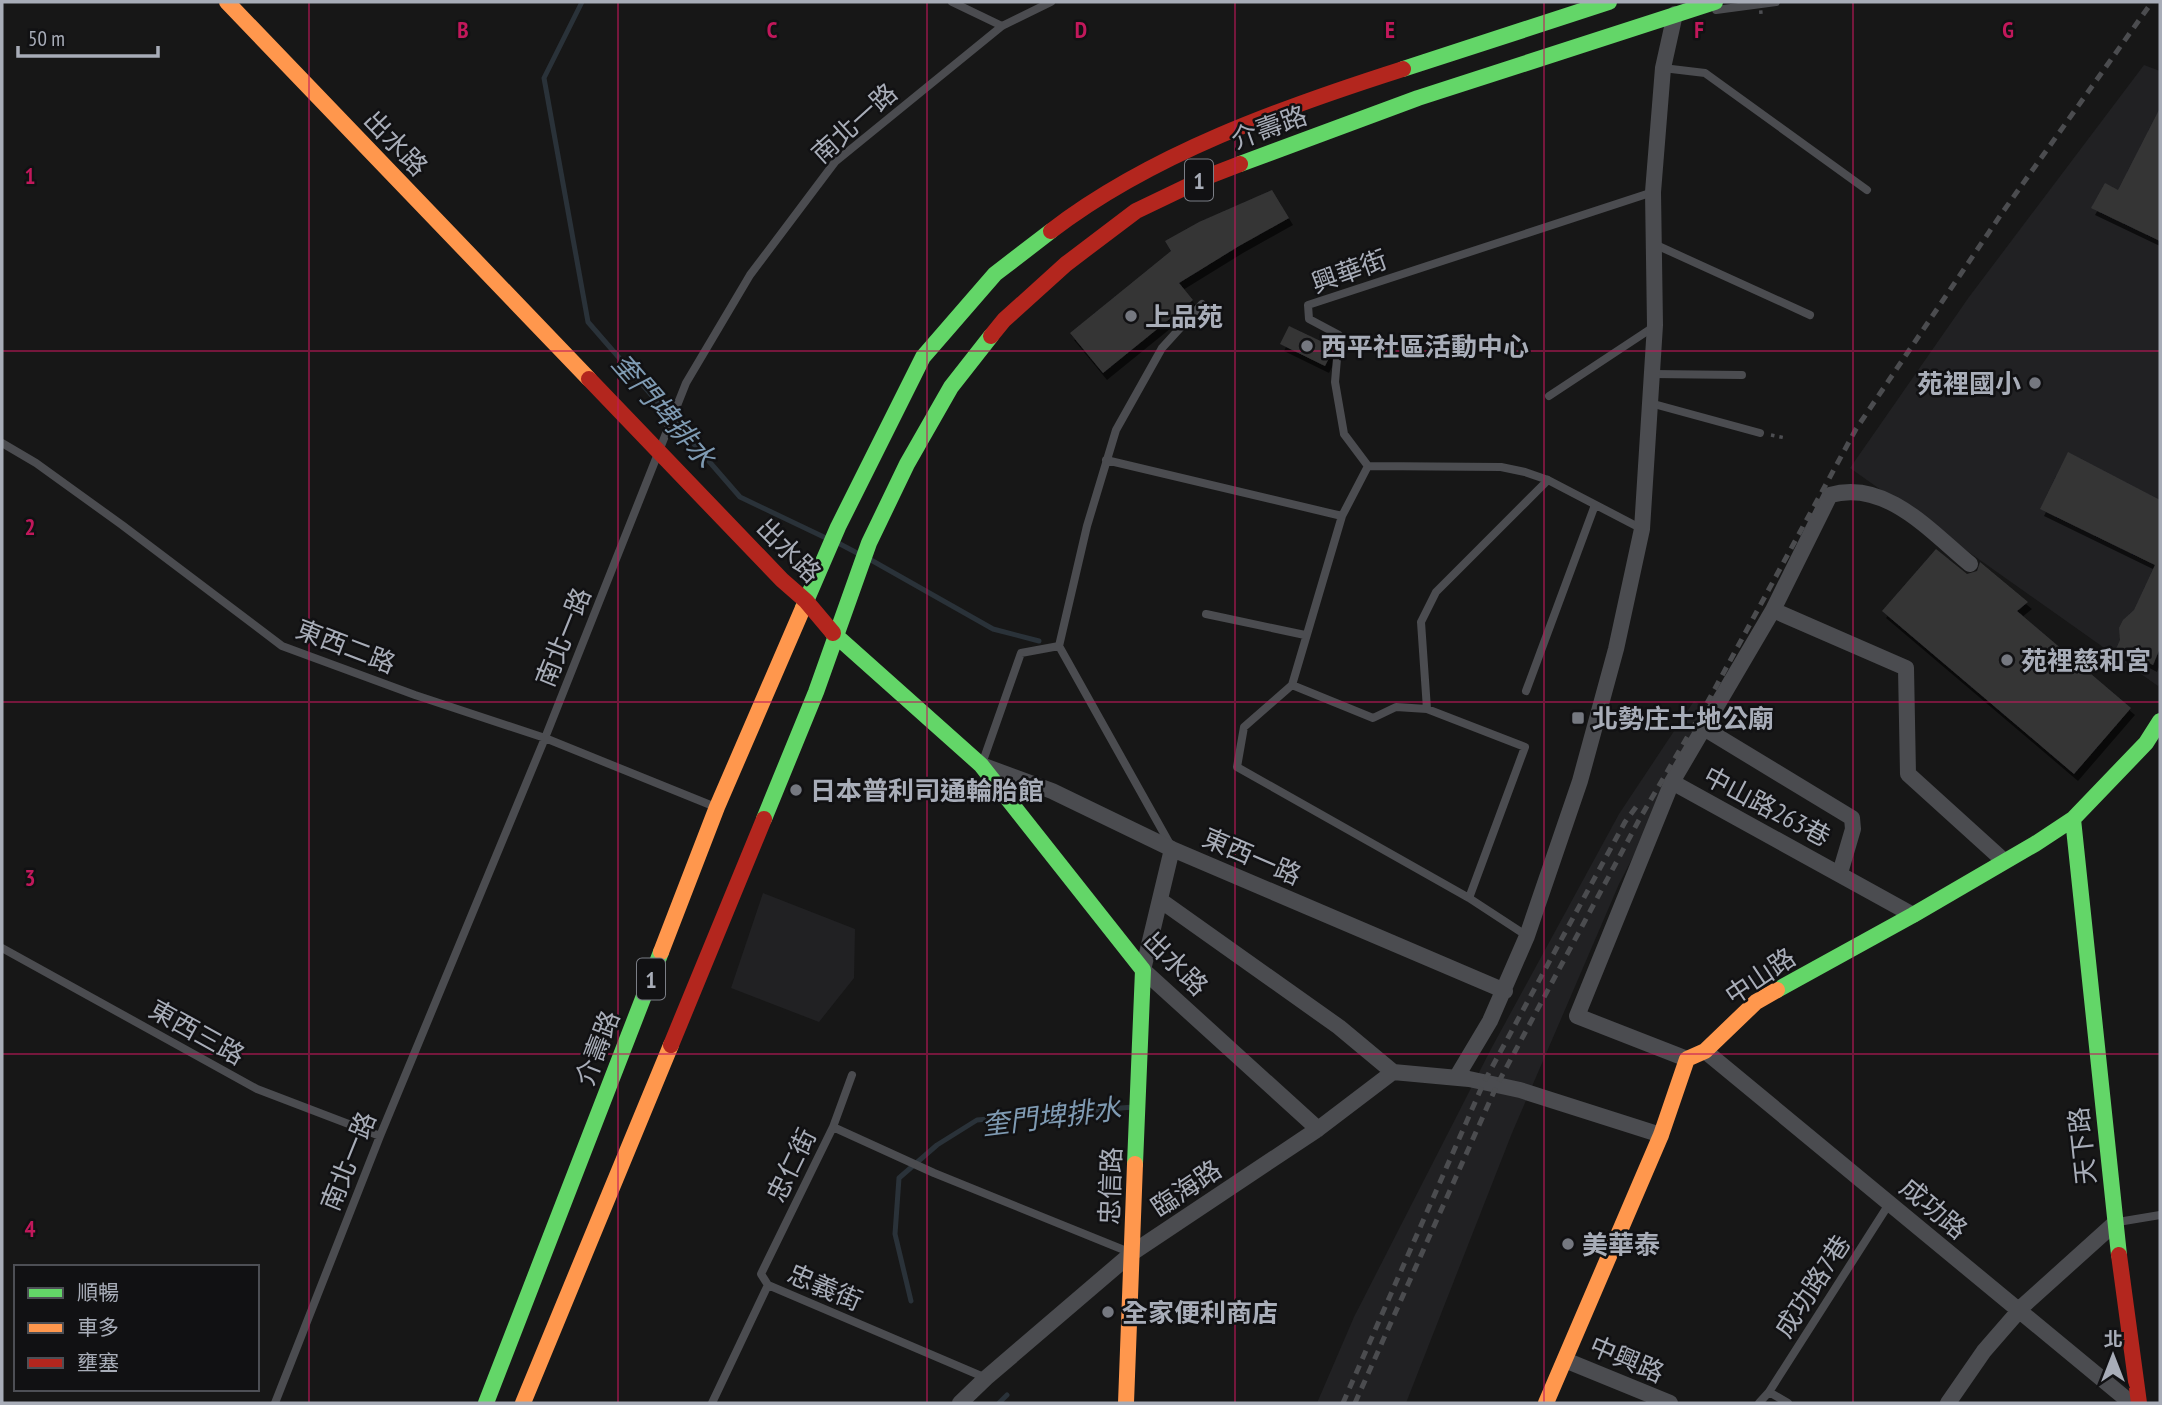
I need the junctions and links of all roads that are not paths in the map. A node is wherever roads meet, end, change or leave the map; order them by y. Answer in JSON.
{"nodes":[{"id":1,"x":227,"y":2,"type":"edge"},
{"id":2,"x":952,"y":2,"type":"edge"},
{"id":3,"x":1051,"y":2,"type":"edge"},
{"id":4,"x":1609,"y":2,"type":"edge"},
{"id":5,"x":1715,"y":2,"type":"edge"},
{"id":6,"x":1753,"y":2,"type":"edge"},
{"id":7,"x":1776,"y":2,"type":"edge"},
{"id":8,"x":1678,"y":8,"type":"edge"},
{"id":9,"x":1002,"y":26,"type":"junction"},
{"id":10,"x":1663,"y":68,"type":"junction"},
{"id":11,"x":1867,"y":190,"type":"dead end"},
{"id":12,"x":1653,"y":192,"type":"junction"},
{"id":13,"x":1654,"y":244,"type":"junction"},
{"id":14,"x":1202,"y":304,"type":"dead end"},
{"id":15,"x":1810,"y":316,"type":"dead end"},
{"id":16,"x":1655,"y":325,"type":"junction"},
{"id":17,"x":1652,"y":374,"type":"junction"},
{"id":18,"x":1742,"y":374,"type":"dead end"},
{"id":19,"x":1549,"y":396,"type":"dead end"},
{"id":20,"x":1650,"y":403,"type":"junction"},
{"id":21,"x":1760,"y":433,"type":"dead end"},
{"id":22,"x":2,"y":443,"type":"edge"},
{"id":23,"x":660,"y":452,"type":"junction"},
{"id":24,"x":1106,"y":460,"type":"junction"},
{"id":25,"x":1368,"y":466,"type":"junction"},
{"id":26,"x":1548,"y":480,"type":"junction"},
{"id":27,"x":1595,"y":505,"type":"junction"},
{"id":28,"x":1342,"y":516,"type":"junction"},
{"id":29,"x":1642,"y":529,"type":"junction"},
{"id":30,"x":1970,"y":564,"type":"dead end"},
{"id":31,"x":806,"y":601,"type":"junction"},
{"id":32,"x":1773,"y":610,"type":"junction"},
{"id":33,"x":1206,"y":614,"type":"dead end"},
{"id":34,"x":1305,"y":635,"type":"junction"},
{"id":35,"x":835,"y":636,"type":"junction"},
{"id":36,"x":1059,"y":646,"type":"junction"},
{"id":37,"x":1292,"y":685,"type":"junction"},
{"id":38,"x":1526,"y":691,"type":"dead end"},
{"id":39,"x":1427,"y":709,"type":"junction"},
{"id":40,"x":2160,"y":721,"type":"edge"},
{"id":41,"x":1702,"y":727,"type":"junction"},
{"id":42,"x":545,"y":738,"type":"junction"},
{"id":43,"x":981,"y":765,"type":"junction"},
{"id":44,"x":1672,"y":782,"type":"junction"},
{"id":45,"x":717,"y":807,"type":"junction"},
{"id":46,"x":2074,"y":819,"type":"junction"},
{"id":47,"x":1172,"y":849,"type":"junction"},
{"id":48,"x":2004,"y":861,"type":"junction"},
{"id":49,"x":1840,"y":873,"type":"junction"},
{"id":50,"x":1469,"y":898,"type":"junction"},
{"id":51,"x":1160,"y":900,"type":"junction"},
{"id":52,"x":1913,"y":915,"type":"junction"},
{"id":53,"x":1527,"y":936,"type":"junction"},
{"id":54,"x":2,"y":948,"type":"edge"},
{"id":55,"x":1143,"y":970,"type":"junction"},
{"id":56,"x":1505,"y":991,"type":"junction"},
{"id":57,"x":1705,"y":1051,"type":"junction"},
{"id":58,"x":1687,"y":1059,"type":"junction"},
{"id":59,"x":1393,"y":1072,"type":"junction"},
{"id":60,"x":852,"y":1075,"type":"dead end"},
{"id":61,"x":1456,"y":1078,"type":"junction"},
{"id":62,"x":833,"y":1127,"type":"junction"},
{"id":63,"x":1318,"y":1129,"type":"junction"},
{"id":64,"x":1661,"y":1135,"type":"junction"},
{"id":65,"x":380,"y":1136,"type":"junction"},
{"id":66,"x":1889,"y":1203,"type":"junction"},
{"id":67,"x":2160,"y":1215,"type":"edge"},
{"id":68,"x":2115,"y":1223,"type":"junction"},
{"id":69,"x":1132,"y":1253,"type":"junction"},
{"id":70,"x":768,"y":1285,"type":"junction"},
{"id":71,"x":2020,"y":1311,"type":"junction"},
{"id":72,"x":1565,"y":1360,"type":"junction"},
{"id":73,"x":986,"y":1378,"type":"junction"},
{"id":74,"x":1769,"y":1392,"type":"junction"},
{"id":75,"x":275,"y":1403,"type":"edge"},
{"id":76,"x":486,"y":1403,"type":"edge"},
{"id":77,"x":523,"y":1403,"type":"edge"},
{"id":78,"x":712,"y":1403,"type":"edge"},
{"id":79,"x":960,"y":1403,"type":"edge"},
{"id":80,"x":1126,"y":1403,"type":"edge"},
{"id":81,"x":1546,"y":1403,"type":"edge"},
{"id":82,"x":1670,"y":1403,"type":"edge"},
{"id":83,"x":1759,"y":1403,"type":"edge"},
{"id":84,"x":1788,"y":1403,"type":"edge"},
{"id":85,"x":1948,"y":1403,"type":"edge"},
{"id":86,"x":2131,"y":1403,"type":"edge"},
{"id":87,"x":2139,"y":1403,"type":"edge"}],
"edges":[{"from":1,"to":23,"type":"main road","name":"出水路"},
{"from":2,"to":9,"type":"lane"},
{"from":3,"to":9,"type":"lane","name":"南北一路"},
{"from":4,"to":31,"type":"main road","name":"介壽路","number":"1"},
{"from":5,"to":8,"type":"main road","name":"介壽路","number":"1"},
{"from":6,"to":8,"type":"lane"},
{"from":7,"to":8,"type":"lane"},
{"from":8,"to":10,"type":"street"},
{"from":8,"to":35,"type":"main road","name":"介壽路","number":"1"},
{"from":9,"to":23,"type":"lane","name":"南北一路"},
{"from":10,"to":11,"type":"lane"},
{"from":10,"to":12,"type":"street"},
{"from":12,"to":13,"type":"street"},
{"from":12,"to":25,"type":"lane","name":"興華街"},
{"from":13,"to":15,"type":"lane"},
{"from":13,"to":16,"type":"street"},
{"from":14,"to":24,"type":"lane"},
{"from":16,"to":17,"type":"street"},
{"from":16,"to":19,"type":"lane"},
{"from":17,"to":18,"type":"lane"},
{"from":17,"to":20,"type":"street"},
{"from":20,"to":21,"type":"lane"},
{"from":20,"to":29,"type":"street"},
{"from":22,"to":42,"type":"lane","name":"東西二路"},
{"from":23,"to":31,"type":"main road","name":"出水路"},
{"from":23,"to":42,"type":"lane","name":"南北一路"},
{"from":24,"to":28,"type":"lane"},
{"from":24,"to":36,"type":"lane"},
{"from":25,"to":26,"type":"lane"},
{"from":25,"to":28,"type":"lane"},
{"from":26,"to":27,"type":"lane"},
{"from":26,"to":39,"type":"lane"},
{"from":27,"to":29,"type":"lane"},
{"from":27,"to":38,"type":"lane"},
{"from":28,"to":34,"type":"lane"},
{"from":29,"to":53,"type":"street"},
{"from":30,"to":32,"type":"street"},
{"from":31,"to":35,"type":"main road","name":"出水路"},
{"from":31,"to":45,"type":"main road","name":"介壽路","number":"1"},
{"from":32,"to":41,"type":"street"},
{"from":32,"to":48,"type":"street"},
{"from":33,"to":34,"type":"lane"},
{"from":34,"to":37,"type":"lane"},
{"from":35,"to":43,"type":"main road","name":"出水路"},
{"from":35,"to":77,"type":"main road","number":"1"},
{"from":36,"to":43,"type":"lane"},
{"from":36,"to":47,"type":"lane"},
{"from":37,"to":39,"type":"lane"},
{"from":37,"to":50,"type":"lane"},
{"from":39,"to":50,"type":"lane"},
{"from":40,"to":46,"type":"main road","name":"中山路"},
{"from":41,"to":44,"type":"street"},
{"from":41,"to":49,"type":"street"},
{"from":42,"to":45,"type":"lane","name":"東西二路"},
{"from":42,"to":65,"type":"lane","name":"南北一路"},
{"from":43,"to":47,"type":"street","name":"東西一路"},
{"from":43,"to":55,"type":"main road","name":"出水路"},
{"from":44,"to":49,"type":"street","name":"中山路263巷"},
{"from":44,"to":58,"type":"street","name":"中山路263巷"},
{"from":45,"to":76,"type":"main road","name":"介壽路","number":"1"},
{"from":46,"to":48,"type":"main road","name":"中山路"},
{"from":46,"to":68,"type":"main road","name":"天下路"},
{"from":47,"to":51,"type":"street","name":"忠信路"},
{"from":47,"to":56,"type":"street","name":"東西一路"},
{"from":48,"to":52,"type":"main road","name":"中山路"},
{"from":49,"to":52,"type":"street","name":"中山路263巷"},
{"from":50,"to":53,"type":"lane"},
{"from":51,"to":55,"type":"street","name":"忠信路"},
{"from":51,"to":59,"type":"street"},
{"from":52,"to":57,"type":"main road","name":"中山路"},
{"from":53,"to":56,"type":"street"},
{"from":54,"to":65,"type":"lane","name":"東西三路"},
{"from":55,"to":63,"type":"street","name":"出水路"},
{"from":55,"to":69,"type":"main road","name":"忠信路"},
{"from":56,"to":61,"type":"street"},
{"from":57,"to":58,"type":"main road","name":"中山路"},
{"from":57,"to":66,"type":"street","name":"成功路"},
{"from":58,"to":64,"type":"main road"},
{"from":59,"to":61,"type":"street"},
{"from":59,"to":63,"type":"street","name":"臨海路"},
{"from":60,"to":62,"type":"lane"},
{"from":61,"to":64,"type":"street"},
{"from":62,"to":69,"type":"lane","name":"忠仁街"},
{"from":62,"to":70,"type":"lane","name":"忠仁街"},
{"from":63,"to":69,"type":"street","name":"臨海路"},
{"from":64,"to":72,"type":"main road"},
{"from":65,"to":75,"type":"lane","name":"南北一路"},
{"from":66,"to":71,"type":"street","name":"成功路"},
{"from":66,"to":74,"type":"lane","name":"成功路7巷"},
{"from":67,"to":68,"type":"lane"},
{"from":68,"to":71,"type":"street"},
{"from":68,"to":87,"type":"main road","name":"天下路"},
{"from":69,"to":73,"type":"street","name":"臨海路"},
{"from":69,"to":80,"type":"main road","name":"忠信路"},
{"from":70,"to":73,"type":"lane","name":"忠義街"},
{"from":70,"to":78,"type":"lane","name":"忠義街"},
{"from":71,"to":85,"type":"street"},
{"from":71,"to":86,"type":"street","name":"成功路"},
{"from":72,"to":81,"type":"main road"},
{"from":72,"to":82,"type":"street","name":"中興路"},
{"from":73,"to":79,"type":"street","name":"臨海路"},
{"from":74,"to":83,"type":"lane","name":"成功路7巷"},
{"from":74,"to":84,"type":"lane"}]}
